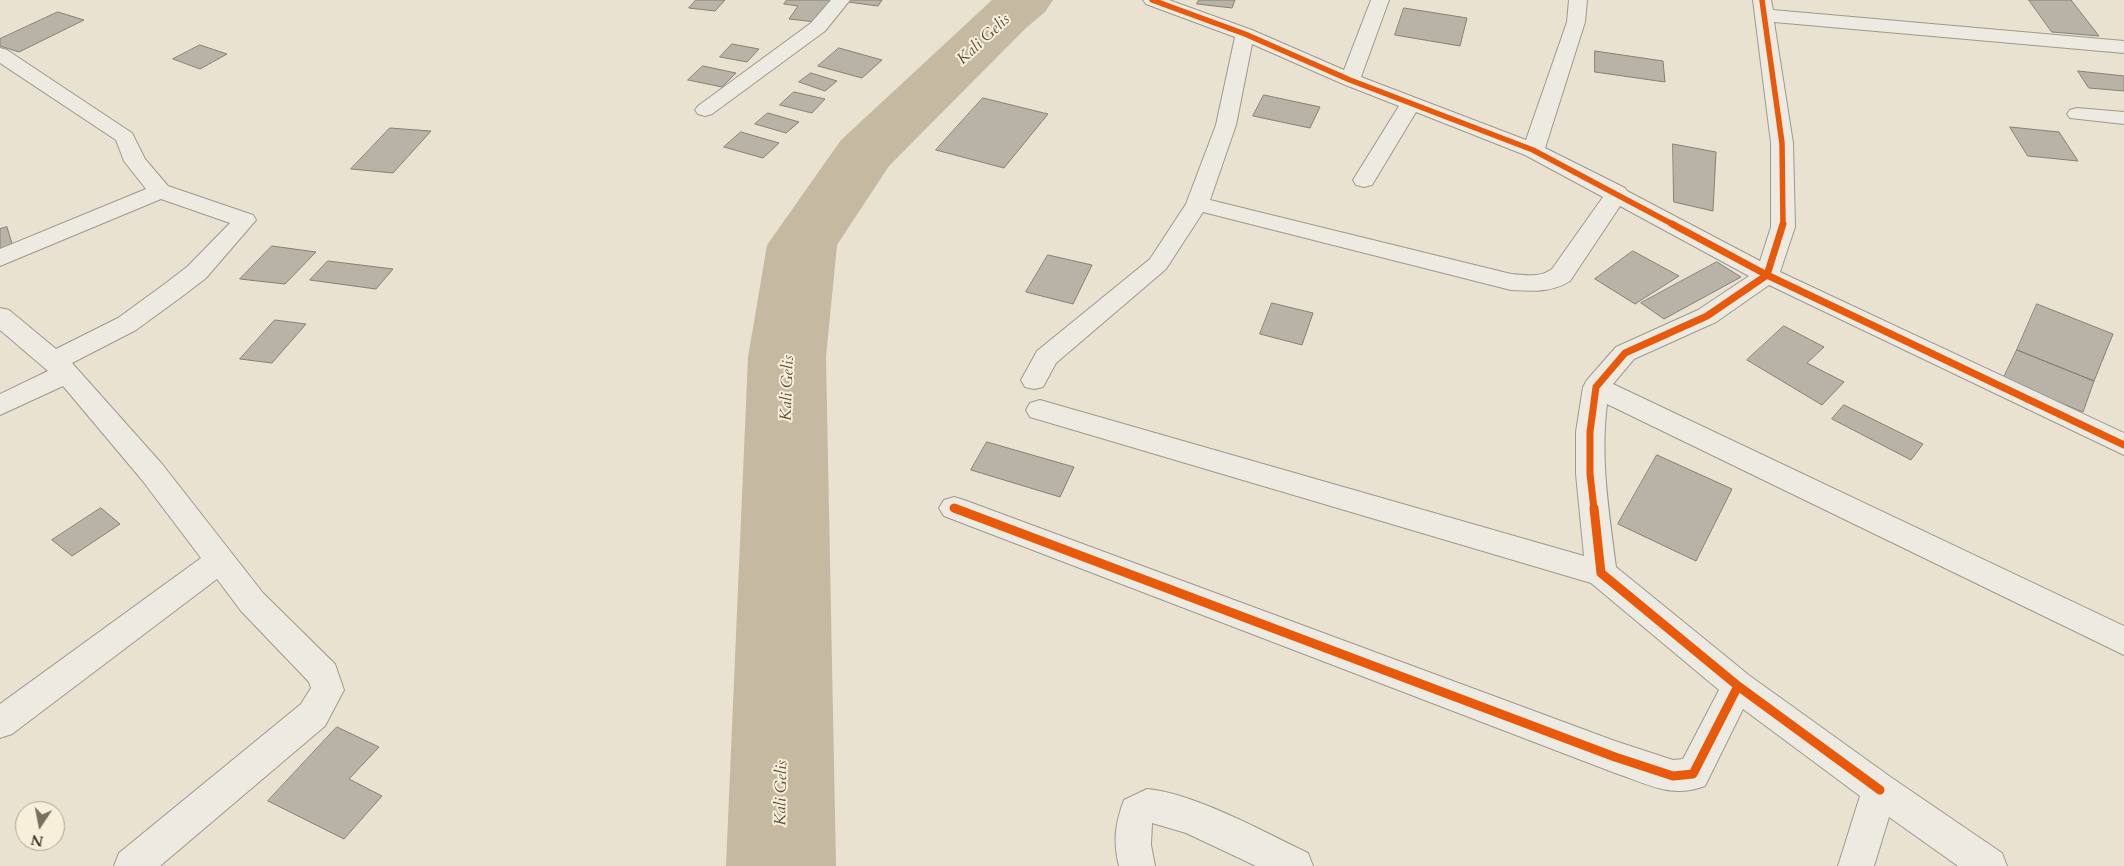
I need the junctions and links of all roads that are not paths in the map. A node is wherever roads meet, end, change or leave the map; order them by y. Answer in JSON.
{"nodes":[{"id":1,"x":841,"y":0,"type":"edge"},
{"id":2,"x":1152,"y":0,"type":"edge"},
{"id":3,"x":1380,"y":0,"type":"edge"},
{"id":4,"x":1578,"y":0,"type":"edge"},
{"id":5,"x":1763,"y":8,"type":"edge"},
{"id":6,"x":1245,"y":34,"type":"junction"},
{"id":7,"x":2124,"y":47,"type":"edge"},
{"id":8,"x":0,"y":54,"type":"edge"},
{"id":9,"x":1350,"y":80,"type":"junction"},
{"id":10,"x":1412,"y":104,"type":"junction"},
{"id":11,"x":706,"y":110,"type":"dead end"},
{"id":12,"x":2077,"y":114,"type":"dead end"},
{"id":13,"x":2124,"y":118,"type":"edge"},
{"id":14,"x":1533,"y":150,"type":"junction"},
{"id":15,"x":1364,"y":180,"type":"dead end"},
{"id":16,"x":160,"y":191,"type":"junction"},
{"id":17,"x":1617,"y":194,"type":"junction"},
{"id":18,"x":1197,"y":204,"type":"junction"},
{"id":19,"x":0,"y":258,"type":"edge"},
{"id":20,"x":1767,"y":275,"type":"junction"},
{"id":21,"x":0,"y":316,"type":"edge"},
{"id":22,"x":60,"y":367,"type":"junction"},
{"id":23,"x":1034,"y":380,"type":"dead end"},
{"id":24,"x":1596,"y":388,"type":"junction"},
{"id":25,"x":0,"y":405,"type":"edge"},
{"id":26,"x":1040,"y":410,"type":"dead end"},
{"id":27,"x":2124,"y":444,"type":"edge"},
{"id":28,"x":954,"y":508,"type":"dead end"},
{"id":29,"x":220,"y":560,"type":"junction"},
{"id":30,"x":1601,"y":573,"type":"junction"},
{"id":31,"x":2124,"y":641,"type":"edge"},
{"id":32,"x":1738,"y":686,"type":"junction"},
{"id":33,"x":0,"y":723,"type":"edge"},
{"id":34,"x":1880,"y":790,"type":"junction"},
{"id":35,"x":132,"y":866,"type":"edge"},
{"id":36,"x":1136,"y":866,"type":"edge"},
{"id":37,"x":1295,"y":866,"type":"edge"},
{"id":38,"x":1856,"y":866,"type":"edge"},
{"id":39,"x":1989,"y":866,"type":"edge"}],
"edges":[{"from":1,"to":11,"type":"street"},
{"from":2,"to":6,"type":"street"},
{"from":3,"to":9,"type":"street"},
{"from":4,"to":14,"type":"street"},
{"from":5,"to":7,"type":"street"},
{"from":5,"to":20,"type":"street"},
{"from":6,"to":9,"type":"street"},
{"from":6,"to":18,"type":"street"},
{"from":8,"to":16,"type":"street"},
{"from":9,"to":10,"type":"street"},
{"from":10,"to":14,"type":"street"},
{"from":10,"to":15,"type":"street"},
{"from":12,"to":13,"type":"street"},
{"from":14,"to":17,"type":"street"},
{"from":16,"to":19,"type":"street"},
{"from":16,"to":22,"type":"street"},
{"from":17,"to":18,"type":"street"},
{"from":17,"to":20,"type":"street"},
{"from":18,"to":23,"type":"street"},
{"from":20,"to":24,"type":"street"},
{"from":20,"to":27,"type":"street"},
{"from":21,"to":22,"type":"street"},
{"from":22,"to":25,"type":"street"},
{"from":22,"to":29,"type":"street"},
{"from":24,"to":30,"type":"street"},
{"from":24,"to":31,"type":"street"},
{"from":26,"to":30,"type":"street"},
{"from":28,"to":32,"type":"street"},
{"from":29,"to":33,"type":"street"},
{"from":29,"to":35,"type":"street"},
{"from":30,"to":32,"type":"street"},
{"from":32,"to":34,"type":"street"},
{"from":34,"to":38,"type":"street"},
{"from":34,"to":39,"type":"street"},
{"from":36,"to":37,"type":"street"}]}
